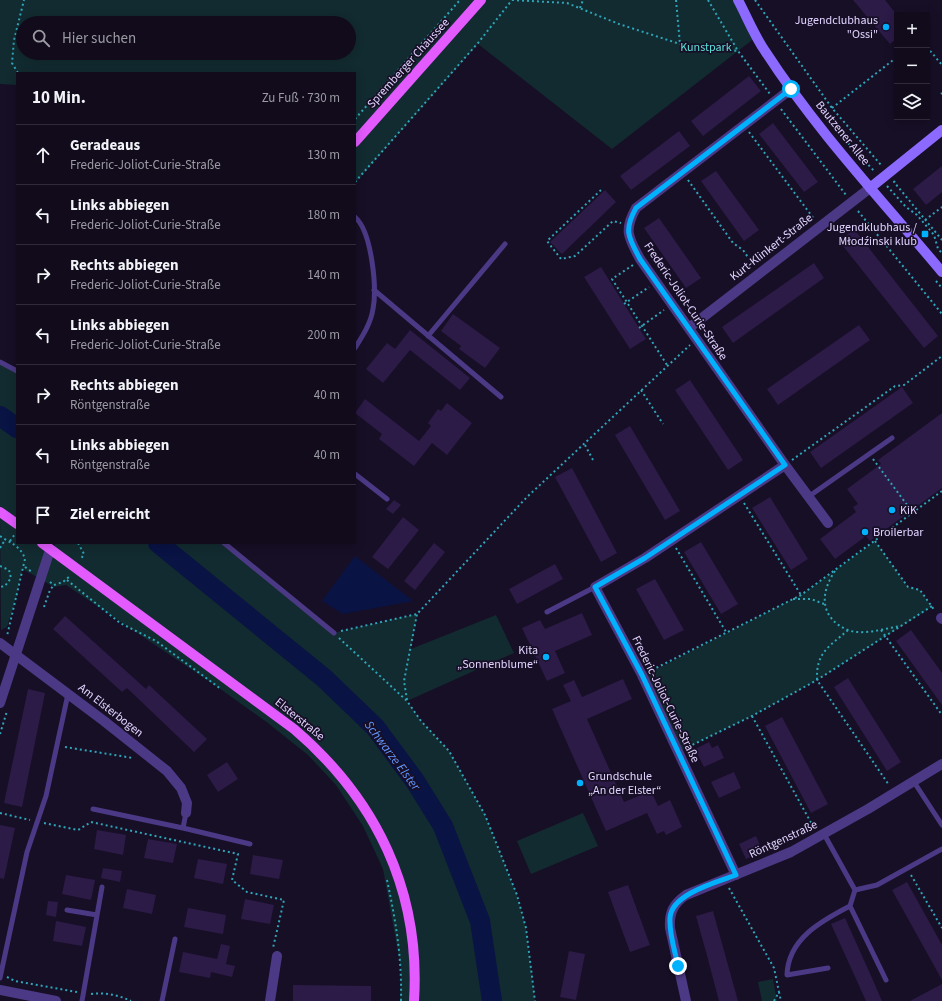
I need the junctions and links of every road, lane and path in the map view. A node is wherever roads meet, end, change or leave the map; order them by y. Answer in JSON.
{"nodes":[{"id":1,"x":24,"y":0,"type":"edge"},
{"id":2,"x":460,"y":0,"type":"edge"},
{"id":3,"x":481,"y":0,"type":"edge"},
{"id":4,"x":512,"y":0,"type":"edge"},
{"id":5,"x":583,"y":0,"type":"edge"},
{"id":6,"x":676,"y":0,"type":"edge"},
{"id":7,"x":708,"y":0,"type":"edge"},
{"id":8,"x":738,"y":0,"type":"edge"},
{"id":9,"x":755,"y":0,"type":"edge"},
{"id":10,"x":532,"y":1,"type":"edge"},
{"id":11,"x":580,"y":9,"type":"junction"},
{"id":12,"x":20,"y":16,"type":"edge"},
{"id":13,"x":16,"y":32,"type":"edge"},
{"id":14,"x":680,"y":44,"type":"junction"},
{"id":15,"x":738,"y":50,"type":"junction"},
{"id":16,"x":930,"y":52,"type":"edge"},
{"id":17,"x":894,"y":59,"type":"edge"},
{"id":18,"x":942,"y":66,"type":"edge"},
{"id":19,"x":17,"y":72,"type":"edge"},
{"id":20,"x":791,"y":89,"type":"junction"},
{"id":21,"x":775,"y":100,"type":"junction"},
{"id":22,"x":832,"y":108,"type":"junction"},
{"id":23,"x":356,"y":118,"type":"edge"},
{"id":24,"x":744,"y":125,"type":"junction"},
{"id":25,"x":942,"y":130,"type":"edge"},
{"id":26,"x":843,"y":138,"type":"dead end"},
{"id":27,"x":356,"y":141,"type":"edge"},
{"id":28,"x":682,"y":172,"type":"junction"},
{"id":29,"x":884,"y":176,"type":"junction"},
{"id":30,"x":900,"y":178,"type":"dead end"},
{"id":31,"x":356,"y":181,"type":"edge"},
{"id":32,"x":894,"y":182,"type":"junction"},
{"id":33,"x":870,"y":188,"type":"junction"},
{"id":34,"x":601,"y":190,"type":"dead end"},
{"id":35,"x":851,"y":202,"type":"junction"},
{"id":36,"x":942,"y":207,"type":"edge"},
{"id":37,"x":356,"y":218,"type":"edge"},
{"id":38,"x":925,"y":220,"type":"junction"},
{"id":39,"x":628,"y":225,"type":"junction"},
{"id":40,"x":819,"y":226,"type":"junction"},
{"id":41,"x":942,"y":240,"type":"edge"},
{"id":42,"x":505,"y":244,"type":"dead end"},
{"id":43,"x":942,"y":253,"type":"edge"},
{"id":44,"x":640,"y":259,"type":"junction"},
{"id":45,"x":759,"y":272,"type":"junction"},
{"id":46,"x":942,"y":272,"type":"edge"},
{"id":47,"x":656,"y":282,"type":"junction"},
{"id":48,"x":374,"y":290,"type":"junction"},
{"id":49,"x":627,"y":302,"type":"junction"},
{"id":50,"x":624,"y":304,"type":"dead end"},
{"id":51,"x":672,"y":305,"type":"junction"},
{"id":52,"x":942,"y":314,"type":"edge"},
{"id":53,"x":642,"y":325,"type":"junction"},
{"id":54,"x":639,"y":328,"type":"dead end"},
{"id":55,"x":689,"y":328,"type":"junction"},
{"id":56,"x":428,"y":336,"type":"junction"},
{"id":57,"x":696,"y":339,"type":"junction"},
{"id":58,"x":356,"y":346,"type":"edge"},
{"id":59,"x":942,"y":356,"type":"edge"},
{"id":60,"x":0,"y":362,"type":"edge"},
{"id":61,"x":667,"y":364,"type":"junction"},
{"id":62,"x":16,"y":371,"type":"edge"},
{"id":63,"x":641,"y":390,"type":"junction"},
{"id":64,"x":501,"y":397,"type":"dead end"},
{"id":65,"x":663,"y":424,"type":"dead end"},
{"id":66,"x":892,"y":438,"type":"dead end"},
{"id":67,"x":584,"y":445,"type":"junction"},
{"id":68,"x":870,"y":454,"type":"junction"},
{"id":69,"x":593,"y":460,"type":"dead end"},
{"id":70,"x":785,"y":465,"type":"junction"},
{"id":71,"x":356,"y":475,"type":"edge"},
{"id":72,"x":942,"y":491,"type":"edge"},
{"id":73,"x":739,"y":496,"type":"junction"},
{"id":74,"x":808,"y":497,"type":"junction"},
{"id":75,"x":387,"y":499,"type":"dead end"},
{"id":76,"x":0,"y":512,"type":"edge"},
{"id":77,"x":913,"y":513,"type":"junction"},
{"id":78,"x":16,"y":523,"type":"edge"},
{"id":79,"x":828,"y":523,"type":"dead end"},
{"id":80,"x":16,"y":533,"type":"edge"},
{"id":81,"x":0,"y":536,"type":"edge"},
{"id":82,"x":6,"y":540,"type":"junction"},
{"id":83,"x":672,"y":540,"type":"junction"},
{"id":84,"x":10,"y":541,"type":"junction"},
{"id":85,"x":875,"y":541,"type":"junction"},
{"id":86,"x":225,"y":544,"type":"edge"},
{"id":87,"x":53,"y":546,"type":"edge"},
{"id":88,"x":0,"y":548,"type":"edge"},
{"id":89,"x":0,"y":566,"type":"edge"},
{"id":90,"x":836,"y":570,"type":"junction"},
{"id":91,"x":67,"y":580,"type":"dead end"},
{"id":92,"x":0,"y":587,"type":"edge"},
{"id":93,"x":595,"y":587,"type":"junction"},
{"id":94,"x":800,"y":595,"type":"junction"},
{"id":95,"x":790,"y":600,"type":"junction"},
{"id":96,"x":824,"y":604,"type":"junction"},
{"id":97,"x":932,"y":606,"type":"junction"},
{"id":98,"x":547,"y":612,"type":"dead end"},
{"id":99,"x":417,"y":614,"type":"junction"},
{"id":100,"x":942,"y":618,"type":"edge"},
{"id":101,"x":903,"y":626,"type":"junction"},
{"id":102,"x":848,"y":630,"type":"junction"},
{"id":103,"x":881,"y":630,"type":"junction"},
{"id":104,"x":726,"y":632,"type":"junction"},
{"id":105,"x":334,"y":633,"type":"junction"},
{"id":106,"x":886,"y":637,"type":"junction"},
{"id":107,"x":2,"y":644,"type":"edge"},
{"id":108,"x":16,"y":653,"type":"junction"},
{"id":109,"x":642,"y":675,"type":"junction"},
{"id":110,"x":816,"y":680,"type":"junction"},
{"id":111,"x":225,"y":692,"type":"dead end"},
{"id":112,"x":68,"y":693,"type":"junction"},
{"id":113,"x":407,"y":701,"type":"junction"},
{"id":114,"x":0,"y":703,"type":"edge"},
{"id":115,"x":942,"y":715,"type":"edge"},
{"id":116,"x":752,"y":716,"type":"junction"},
{"id":117,"x":57,"y":746,"type":"junction"},
{"id":118,"x":678,"y":752,"type":"junction"},
{"id":119,"x":134,"y":758,"type":"dead end"},
{"id":120,"x":942,"y":764,"type":"edge"},
{"id":121,"x":914,"y":782,"type":"junction"},
{"id":122,"x":894,"y":794,"type":"junction"},
{"id":123,"x":93,"y":809,"type":"dead end"},
{"id":124,"x":0,"y":813,"type":"edge"},
{"id":125,"x":186,"y":813,"type":"joint"},
{"id":126,"x":38,"y":821,"type":"junction"},
{"id":127,"x":942,"y":825,"type":"edge"},
{"id":128,"x":183,"y":828,"type":"junction"},
{"id":129,"x":822,"y":836,"type":"junction"},
{"id":130,"x":250,"y":844,"type":"dead end"},
{"id":131,"x":942,"y":849,"type":"edge"},
{"id":132,"x":908,"y":868,"type":"junction"},
{"id":133,"x":736,"y":875,"type":"junction"},
{"id":134,"x":386,"y":876,"type":"dead end"},
{"id":135,"x":734,"y":886,"type":"dead end"},
{"id":136,"x":102,"y":887,"type":"dead end"},
{"id":137,"x":729,"y":888,"type":"junction"},
{"id":138,"x":855,"y":890,"type":"junction"},
{"id":139,"x":722,"y":891,"type":"dead end"},
{"id":140,"x":850,"y":906,"type":"junction"},
{"id":141,"x":67,"y":910,"type":"dead end"},
{"id":142,"x":97,"y":915,"type":"junction"},
{"id":143,"x":942,"y":928,"type":"edge"},
{"id":144,"x":175,"y":939,"type":"dead end"},
{"id":145,"x":277,"y":956,"type":"joint"},
{"id":146,"x":828,"y":968,"type":"dead end"},
{"id":147,"x":0,"y":977,"type":"edge"},
{"id":148,"x":886,"y":980,"type":"dead end"},
{"id":149,"x":0,"y":990,"type":"edge"},
{"id":150,"x":779,"y":992,"type":"junction"},
{"id":151,"x":84,"y":993,"type":"junction"},
{"id":152,"x":56,"y":1001,"type":"edge"},
{"id":153,"x":82,"y":1001,"type":"edge"},
{"id":154,"x":131,"y":1001,"type":"edge"},
{"id":155,"x":162,"y":1001,"type":"edge"},
{"id":156,"x":270,"y":1001,"type":"edge"},
{"id":157,"x":401,"y":1001,"type":"edge"},
{"id":158,"x":414,"y":1001,"type":"edge"},
{"id":159,"x":535,"y":1001,"type":"edge"},
{"id":160,"x":686,"y":1001,"type":"edge"},
{"id":161,"x":774,"y":1001,"type":"edge"},
{"id":162,"x":781,"y":1001,"type":"edge"}],
"edges":[{"from":1,"to":12,"type":"path"},
{"from":2,"to":23,"type":"path"},
{"from":3,"to":27,"type":"main road","name":"Spremberger Chaussee"},
{"from":4,"to":10,"type":"path"},
{"from":4,"to":31,"type":"path"},
{"from":5,"to":11,"type":"path"},
{"from":6,"to":14,"type":"path"},
{"from":7,"to":15,"type":"path"},
{"from":8,"to":20,"type":"street","name":"Bautzener Allee"},
{"from":9,"to":22,"type":"path"},
{"from":10,"to":11,"type":"path"},
{"from":11,"to":14,"type":"path"},
{"from":13,"to":19,"type":"path"},
{"from":14,"to":15,"type":"path"},
{"from":15,"to":21,"type":"path"},
{"from":16,"to":18,"type":"path"},
{"from":17,"to":22,"type":"path"},
{"from":20,"to":21,"type":"street"},
{"from":20,"to":33,"type":"street","name":"Bautzener Allee"},
{"from":21,"to":24,"type":"street"},
{"from":21,"to":35,"type":"path"},
{"from":22,"to":29,"type":"path"},
{"from":24,"to":28,"type":"street"},
{"from":24,"to":40,"type":"path"},
{"from":25,"to":29,"type":"street"},
{"from":26,"to":29,"type":"path"},
{"from":28,"to":39,"type":"street"},
{"from":28,"to":45,"type":"path"},
{"from":29,"to":32,"type":"path"},
{"from":29,"to":33,"type":"street"},
{"from":29,"to":43,"type":"path"},
{"from":30,"to":32,"type":"path"},
{"from":32,"to":38,"type":"path"},
{"from":33,"to":35,"type":"street","name":"Kurt-Klinkert-Straße"},
{"from":33,"to":46,"type":"street","name":"Bautzener Allee"},
{"from":34,"to":39,"type":"path"},
{"from":35,"to":40,"type":"street","name":"Kurt-Klinkert-Straße"},
{"from":35,"to":52,"type":"path"},
{"from":36,"to":38,"type":"path"},
{"from":37,"to":48,"type":"lane"},
{"from":38,"to":41,"type":"path"},
{"from":39,"to":44,"type":"street","name":"Frederic-Joliot-Curie-Straße"},
{"from":40,"to":45,"type":"street","name":"Kurt-Klinkert-Straße"},
{"from":42,"to":56,"type":"lane"},
{"from":44,"to":47,"type":"street","name":"Frederic-Joliot-Curie-Straße"},
{"from":44,"to":49,"type":"path"},
{"from":45,"to":55,"type":"street","name":"Kurt-Klinkert-Straße"},
{"from":47,"to":49,"type":"path"},
{"from":47,"to":51,"type":"street","name":"Frederic-Joliot-Curie-Straße"},
{"from":48,"to":56,"type":"lane"},
{"from":48,"to":58,"type":"lane"},
{"from":49,"to":50,"type":"path"},
{"from":49,"to":53,"type":"path"},
{"from":51,"to":53,"type":"path"},
{"from":51,"to":55,"type":"street","name":"Frederic-Joliot-Curie-Straße"},
{"from":53,"to":54,"type":"path"},
{"from":53,"to":61,"type":"path"},
{"from":55,"to":57,"type":"street","name":"Frederic-Joliot-Curie-Straße"},
{"from":56,"to":64,"type":"lane"},
{"from":57,"to":61,"type":"path"},
{"from":57,"to":70,"type":"street","name":"Frederic-Joliot-Curie-Straße"},
{"from":59,"to":70,"type":"path"},
{"from":60,"to":62,"type":"lane"},
{"from":61,"to":63,"type":"path"},
{"from":63,"to":65,"type":"path"},
{"from":63,"to":67,"type":"path"},
{"from":66,"to":68,"type":"lane"},
{"from":67,"to":69,"type":"path"},
{"from":67,"to":99,"type":"path"},
{"from":68,"to":74,"type":"lane"},
{"from":68,"to":77,"type":"path"},
{"from":70,"to":73,"type":"street"},
{"from":70,"to":74,"type":"street","name":"Frederic-Joliot-Curie-Straße"},
{"from":71,"to":75,"type":"lane"},
{"from":72,"to":77,"type":"path"},
{"from":73,"to":83,"type":"street"},
{"from":73,"to":94,"type":"path"},
{"from":74,"to":79,"type":"street","name":"Frederic-Joliot-Curie-Straße"},
{"from":76,"to":78,"type":"main road"},
{"from":77,"to":85,"type":"path"},
{"from":80,"to":84,"type":"path"},
{"from":81,"to":82,"type":"path"},
{"from":82,"to":84,"type":"path"},
{"from":82,"to":88,"type":"path"},
{"from":83,"to":93,"type":"street"},
{"from":83,"to":104,"type":"path"},
{"from":84,"to":107,"type":"path"},
{"from":85,"to":90,"type":"path"},
{"from":85,"to":97,"type":"path"},
{"from":86,"to":105,"type":"lane"},
{"from":87,"to":108,"type":"street"},
{"from":87,"to":158,"type":"main road","name":"Elsterstraße"},
{"from":89,"to":92,"type":"path"},
{"from":90,"to":94,"type":"path"},
{"from":90,"to":96,"type":"path"},
{"from":91,"to":111,"type":"path"},
{"from":93,"to":98,"type":"lane"},
{"from":93,"to":109,"type":"street","name":"Frederic-Joliot-Curie-Straße"},
{"from":94,"to":95,"type":"path"},
{"from":95,"to":96,"type":"path"},
{"from":95,"to":104,"type":"path"},
{"from":96,"to":102,"type":"path"},
{"from":97,"to":100,"type":"path"},
{"from":97,"to":101,"type":"path"},
{"from":99,"to":105,"type":"path"},
{"from":99,"to":113,"type":"path"},
{"from":101,"to":103,"type":"path"},
{"from":101,"to":106,"type":"path"},
{"from":102,"to":103,"type":"path"},
{"from":102,"to":110,"type":"path"},
{"from":103,"to":106,"type":"path"},
{"from":104,"to":109,"type":"path"},
{"from":105,"to":113,"type":"path"},
{"from":106,"to":110,"type":"path"},
{"from":106,"to":115,"type":"path"},
{"from":107,"to":108,"type":"street","name":"Am Elsterbogen"},
{"from":108,"to":112,"type":"street","name":"Am Elsterbogen"},
{"from":108,"to":114,"type":"street"},
{"from":109,"to":118,"type":"street","name":"Frederic-Joliot-Curie-Straße"},
{"from":110,"to":116,"type":"path"},
{"from":110,"to":122,"type":"path"},
{"from":112,"to":117,"type":"lane"},
{"from":112,"to":125,"type":"street","name":"Am Elsterbogen"},
{"from":113,"to":159,"type":"path"},
{"from":116,"to":118,"type":"path"},
{"from":116,"to":129,"type":"path"},
{"from":117,"to":119,"type":"path"},
{"from":117,"to":126,"type":"lane"},
{"from":118,"to":133,"type":"street","name":"Frederic-Joliot-Curie-Straße"},
{"from":120,"to":121,"type":"street","name":"Röntgenstraße"},
{"from":121,"to":122,"type":"street","name":"Röntgenstraße"},
{"from":121,"to":127,"type":"lane"},
{"from":122,"to":129,"type":"street","name":"Röntgenstraße"},
{"from":123,"to":128,"type":"lane"},
{"from":124,"to":126,"type":"path"},
{"from":125,"to":128,"type":"lane"},
{"from":126,"to":145,"type":"path"},
{"from":126,"to":147,"type":"lane"},
{"from":128,"to":130,"type":"lane"},
{"from":129,"to":133,"type":"street","name":"Röntgenstraße"},
{"from":129,"to":138,"type":"lane"},
{"from":131,"to":132,"type":"lane"},
{"from":132,"to":138,"type":"lane"},
{"from":132,"to":143,"type":"path"},
{"from":133,"to":160,"type":"street","name":"Röntgenstraße"},
{"from":134,"to":157,"type":"path"},
{"from":135,"to":137,"type":"path"},
{"from":136,"to":142,"type":"lane"},
{"from":137,"to":139,"type":"path"},
{"from":137,"to":150,"type":"path"},
{"from":138,"to":140,"type":"lane"},
{"from":140,"to":146,"type":"lane"},
{"from":140,"to":148,"type":"lane"},
{"from":141,"to":142,"type":"lane"},
{"from":142,"to":151,"type":"lane"},
{"from":144,"to":155,"type":"lane"},
{"from":145,"to":156,"type":"street"},
{"from":147,"to":151,"type":"path"},
{"from":149,"to":152,"type":"street"},
{"from":150,"to":161,"type":"path"},
{"from":150,"to":162,"type":"path"},
{"from":151,"to":153,"type":"lane"},
{"from":151,"to":154,"type":"path"}]}
